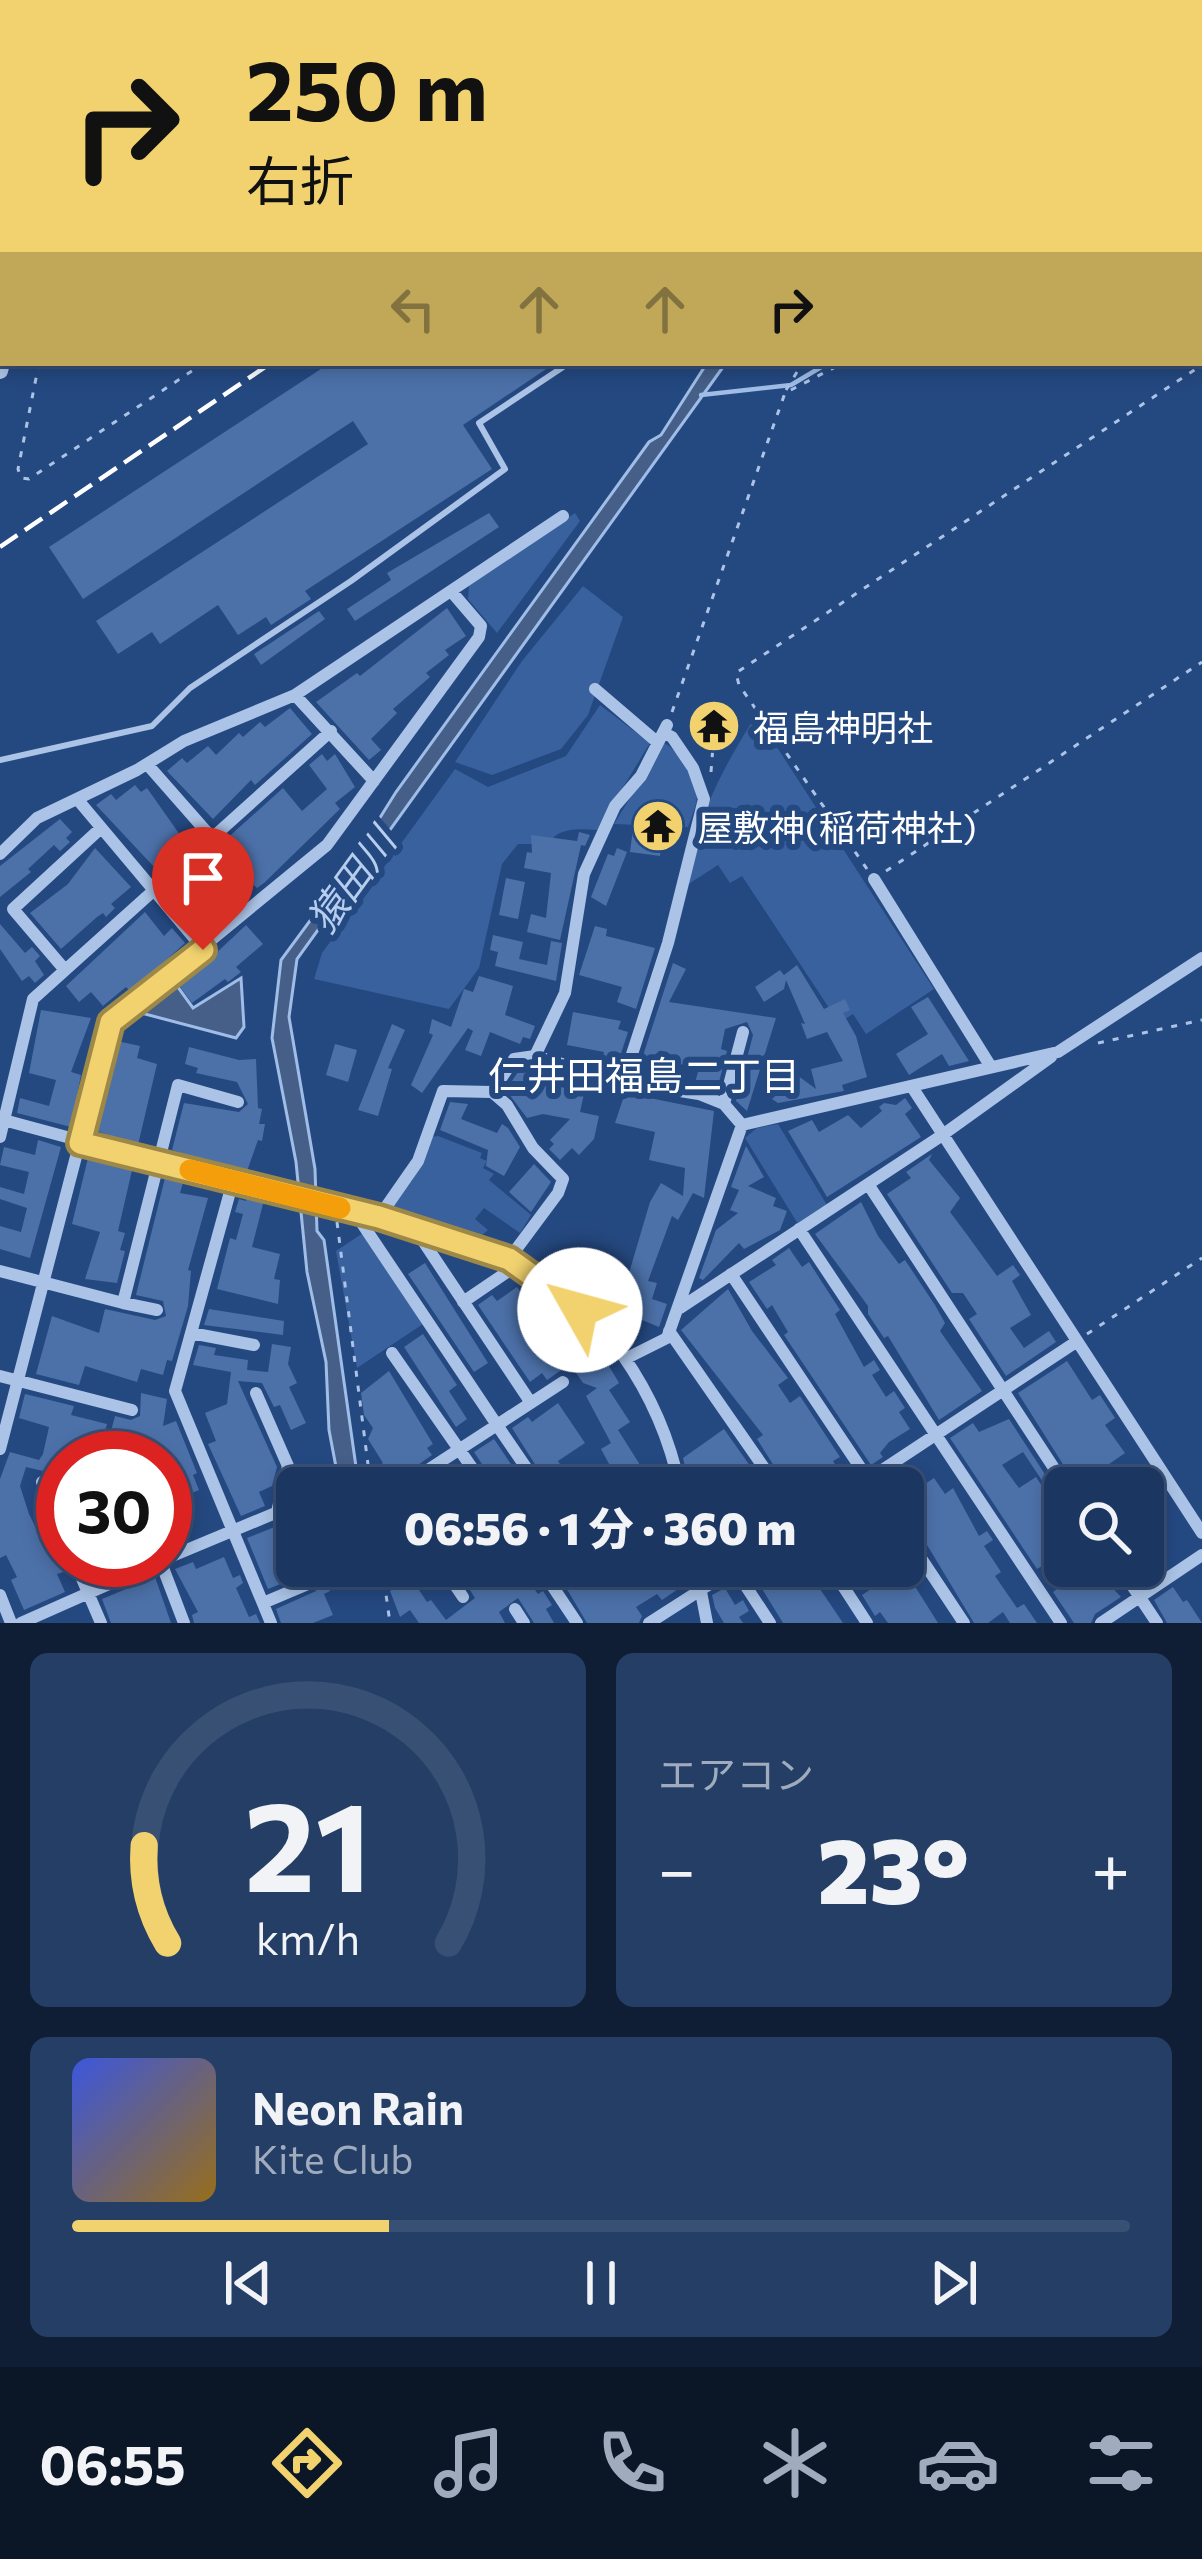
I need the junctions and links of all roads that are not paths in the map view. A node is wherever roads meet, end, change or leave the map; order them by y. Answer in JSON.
{"nodes":[{"id":1,"x":564,"y":366,"type":"edge"},
{"id":2,"x":563,"y":516,"type":"dead end"},
{"id":3,"x":451,"y":591,"type":"junction"},
{"id":4,"x":595,"y":689,"type":"dead end"},
{"id":5,"x":295,"y":695,"type":"junction"},
{"id":6,"x":331,"y":731,"type":"junction"},
{"id":7,"x":662,"y":733,"type":"junction"},
{"id":8,"x":0,"y":760,"type":"edge"},
{"id":9,"x":147,"y":764,"type":"junction"},
{"id":10,"x":374,"y":781,"type":"junction"},
{"id":11,"x":78,"y":800,"type":"junction"},
{"id":12,"x":101,"y":828,"type":"junction"},
{"id":13,"x":212,"y":838,"type":"junction"},
{"id":14,"x":0,"y":854,"type":"edge"},
{"id":15,"x":874,"y":879,"type":"road end"},
{"id":16,"x":154,"y":890,"type":"junction"},
{"id":17,"x":203,"y":950,"type":"junction"},
{"id":18,"x":1202,"y":958,"type":"edge"},
{"id":19,"x":64,"y":970,"type":"junction"},
{"id":20,"x":743,"y":1032,"type":"dead end"},
{"id":21,"x":1058,"y":1052,"type":"junction"},
{"id":22,"x":535,"y":1056,"type":"junction"},
{"id":23,"x":992,"y":1066,"type":"junction"},
{"id":24,"x":623,"y":1082,"type":"junction"},
{"id":25,"x":911,"y":1087,"type":"junction"},
{"id":26,"x":492,"y":1092,"type":"junction"},
{"id":27,"x":238,"y":1102,"type":"dead end"},
{"id":28,"x":724,"y":1104,"type":"junction"},
{"id":29,"x":2,"y":1119,"type":"edge"},
{"id":30,"x":742,"y":1126,"type":"junction"},
{"id":31,"x":941,"y":1136,"type":"junction"},
{"id":32,"x":0,"y":1137,"type":"edge"},
{"id":33,"x":80,"y":1143,"type":"junction"},
{"id":34,"x":160,"y":1163,"type":"junction"},
{"id":35,"x":233,"y":1181,"type":"junction"},
{"id":36,"x":868,"y":1184,"type":"junction"},
{"id":37,"x":355,"y":1213,"type":"junction"},
{"id":38,"x":379,"y":1217,"type":"junction"},
{"id":39,"x":415,"y":1229,"type":"junction"},
{"id":40,"x":799,"y":1229,"type":"junction"},
{"id":41,"x":514,"y":1261,"type":"junction"},
{"id":42,"x":0,"y":1271,"type":"edge"},
{"id":43,"x":731,"y":1274,"type":"junction"},
{"id":44,"x":43,"y":1283,"type":"junction"},
{"id":45,"x":464,"y":1302,"type":"junction"},
{"id":46,"x":123,"y":1303,"type":"junction"},
{"id":47,"x":679,"y":1308,"type":"junction"},
{"id":48,"x":157,"y":1310,"type":"dead end"},
{"id":49,"x":669,"y":1331,"type":"junction"},
{"id":50,"x":191,"y":1333,"type":"junction"},
{"id":51,"x":1076,"y":1342,"type":"junction"},
{"id":52,"x":254,"y":1345,"type":"dead end"},
{"id":53,"x":392,"y":1353,"type":"dead end"},
{"id":54,"x":627,"y":1358,"type":"junction"},
{"id":55,"x":0,"y":1376,"type":"edge"},
{"id":56,"x":17,"y":1381,"type":"junction"},
{"id":57,"x":562,"y":1382,"type":"dead end"},
{"id":58,"x":1003,"y":1390,"type":"junction"},
{"id":59,"x":256,"y":1393,"type":"dead end"},
{"id":60,"x":531,"y":1402,"type":"junction"},
{"id":61,"x":132,"y":1410,"type":"dead end"},
{"id":62,"x":497,"y":1425,"type":"junction"},
{"id":63,"x":935,"y":1435,"type":"junction"},
{"id":64,"x":0,"y":1449,"type":"edge"},
{"id":65,"x":460,"y":1449,"type":"junction"},
{"id":66,"x":288,"y":1467,"type":"edge"},
{"id":67,"x":432,"y":1467,"type":"edge"},
{"id":68,"x":472,"y":1467,"type":"edge"},
{"id":69,"x":525,"y":1467,"type":"edge"},
{"id":70,"x":674,"y":1467,"type":"edge"},
{"id":71,"x":763,"y":1467,"type":"edge"},
{"id":72,"x":854,"y":1467,"type":"edge"},
{"id":73,"x":891,"y":1467,"type":"edge"},
{"id":74,"x":1053,"y":1467,"type":"edge"},
{"id":75,"x":276,"y":1512,"type":"edge"},
{"id":76,"x":233,"y":1530,"type":"junction"},
{"id":77,"x":1202,"y":1533,"type":"edge"},
{"id":78,"x":192,"y":1547,"type":"edge"},
{"id":79,"x":1202,"y":1555,"type":"edge"},
{"id":80,"x":924,"y":1563,"type":"edge"},
{"id":81,"x":86,"y":1587,"type":"edge"},
{"id":82,"x":106,"y":1587,"type":"edge"},
{"id":83,"x":171,"y":1587,"type":"edge"},
{"id":84,"x":301,"y":1587,"type":"edge"},
{"id":85,"x":456,"y":1587,"type":"edge"},
{"id":86,"x":553,"y":1587,"type":"edge"},
{"id":87,"x":699,"y":1587,"type":"edge"},
{"id":88,"x":706,"y":1587,"type":"edge"},
{"id":89,"x":748,"y":1587,"type":"edge"},
{"id":90,"x":844,"y":1587,"type":"edge"},
{"id":91,"x":1133,"y":1587,"type":"edge"},
{"id":92,"x":700,"y":1591,"type":"junction"},
{"id":93,"x":0,"y":1595,"type":"edge"},
{"id":94,"x":89,"y":1595,"type":"junction"},
{"id":95,"x":463,"y":1597,"type":"dead end"},
{"id":96,"x":1140,"y":1597,"type":"junction"},
{"id":97,"x":263,"y":1603,"type":"junction"},
{"id":98,"x":515,"y":1609,"type":"dead end"},
{"id":99,"x":11,"y":1623,"type":"edge"},
{"id":100,"x":21,"y":1623,"type":"edge"},
{"id":101,"x":101,"y":1623,"type":"edge"},
{"id":102,"x":184,"y":1623,"type":"edge"},
{"id":103,"x":271,"y":1623,"type":"edge"},
{"id":104,"x":524,"y":1623,"type":"edge"},
{"id":105,"x":577,"y":1623,"type":"edge"},
{"id":106,"x":649,"y":1623,"type":"edge"},
{"id":107,"x":706,"y":1623,"type":"edge"},
{"id":108,"x":770,"y":1623,"type":"edge"},
{"id":109,"x":867,"y":1623,"type":"edge"},
{"id":110,"x":964,"y":1623,"type":"edge"},
{"id":111,"x":1061,"y":1623,"type":"edge"},
{"id":112,"x":1101,"y":1623,"type":"edge"},
{"id":113,"x":1156,"y":1623,"type":"edge"}],
"edges":[{"from":1,"to":8,"type":"lane"},
{"from":2,"to":3,"type":"street"},
{"from":3,"to":5,"type":"street"},
{"from":3,"to":10,"type":"street"},
{"from":4,"to":7,"type":"street"},
{"from":5,"to":6,"type":"street"},
{"from":5,"to":9,"type":"street"},
{"from":6,"to":10,"type":"street"},
{"from":6,"to":13,"type":"street"},
{"from":7,"to":22,"type":"street"},
{"from":7,"to":24,"type":"street"},
{"from":9,"to":11,"type":"street"},
{"from":9,"to":13,"type":"street"},
{"from":10,"to":17,"type":"street"},
{"from":11,"to":12,"type":"street"},
{"from":11,"to":14,"type":"street"},
{"from":12,"to":16,"type":"street"},
{"from":12,"to":19,"type":"street"},
{"from":13,"to":16,"type":"street"},
{"from":15,"to":23,"type":"street"},
{"from":16,"to":17,"type":"street"},
{"from":16,"to":19,"type":"street"},
{"from":17,"to":33,"type":"street"},
{"from":18,"to":21,"type":"street"},
{"from":19,"to":29,"type":"street"},
{"from":20,"to":28,"type":"street"},
{"from":21,"to":23,"type":"street"},
{"from":21,"to":31,"type":"street"},
{"from":22,"to":24,"type":"street"},
{"from":22,"to":26,"type":"street"},
{"from":23,"to":25,"type":"street"},
{"from":24,"to":28,"type":"street"},
{"from":25,"to":30,"type":"street"},
{"from":25,"to":31,"type":"street"},
{"from":26,"to":38,"type":"street"},
{"from":26,"to":41,"type":"street"},
{"from":27,"to":34,"type":"street"},
{"from":28,"to":30,"type":"street"},
{"from":29,"to":32,"type":"street"},
{"from":29,"to":33,"type":"street"},
{"from":30,"to":47,"type":"street"},
{"from":31,"to":36,"type":"street"},
{"from":31,"to":51,"type":"street"},
{"from":33,"to":34,"type":"street"},
{"from":33,"to":44,"type":"street"},
{"from":34,"to":35,"type":"street"},
{"from":34,"to":46,"type":"street"},
{"from":35,"to":37,"type":"street"},
{"from":35,"to":50,"type":"street"},
{"from":36,"to":40,"type":"street"},
{"from":36,"to":58,"type":"street"},
{"from":37,"to":38,"type":"street"},
{"from":37,"to":62,"type":"street"},
{"from":38,"to":39,"type":"street"},
{"from":39,"to":41,"type":"street"},
{"from":39,"to":45,"type":"street"},
{"from":40,"to":43,"type":"street"},
{"from":40,"to":63,"type":"street"},
{"from":41,"to":45,"type":"street"},
{"from":41,"to":54,"type":"street"},
{"from":42,"to":44,"type":"street"},
{"from":43,"to":47,"type":"street"},
{"from":43,"to":72,"type":"street"},
{"from":44,"to":46,"type":"street"},
{"from":44,"to":56,"type":"street"},
{"from":45,"to":60,"type":"street"},
{"from":46,"to":48,"type":"street"},
{"from":47,"to":49,"type":"street"},
{"from":49,"to":54,"type":"street"},
{"from":49,"to":71,"type":"street"},
{"from":50,"to":52,"type":"street"},
{"from":50,"to":76,"type":"street"},
{"from":51,"to":58,"type":"street"},
{"from":51,"to":77,"type":"street"},
{"from":53,"to":65,"type":"street"},
{"from":54,"to":70,"type":"street"},
{"from":55,"to":56,"type":"street"},
{"from":56,"to":61,"type":"street"},
{"from":56,"to":64,"type":"street"},
{"from":57,"to":60,"type":"street"},
{"from":58,"to":63,"type":"street"},
{"from":58,"to":74,"type":"street"},
{"from":59,"to":66,"type":"street"},
{"from":60,"to":62,"type":"street"},
{"from":62,"to":65,"type":"street"},
{"from":62,"to":69,"type":"street"},
{"from":63,"to":73,"type":"street"},
{"from":63,"to":111,"type":"street"},
{"from":65,"to":67,"type":"street"},
{"from":65,"to":68,"type":"street"},
{"from":75,"to":76,"type":"street"},
{"from":76,"to":78,"type":"street"},
{"from":76,"to":97,"type":"street"},
{"from":79,"to":96,"type":"street"},
{"from":80,"to":110,"type":"street"},
{"from":81,"to":94,"type":"street"},
{"from":82,"to":94,"type":"street"},
{"from":83,"to":102,"type":"street"},
{"from":84,"to":97,"type":"street"},
{"from":85,"to":95,"type":"street"},
{"from":86,"to":105,"type":"street"},
{"from":87,"to":92,"type":"street"},
{"from":88,"to":92,"type":"street"},
{"from":89,"to":108,"type":"street"},
{"from":90,"to":109,"type":"street"},
{"from":91,"to":96,"type":"street"},
{"from":92,"to":106,"type":"street"},
{"from":92,"to":107,"type":"street"},
{"from":93,"to":99,"type":"street"},
{"from":94,"to":100,"type":"street"},
{"from":94,"to":101,"type":"street"},
{"from":96,"to":112,"type":"street"},
{"from":96,"to":113,"type":"street"},
{"from":97,"to":103,"type":"street"},
{"from":98,"to":104,"type":"street"}]}
